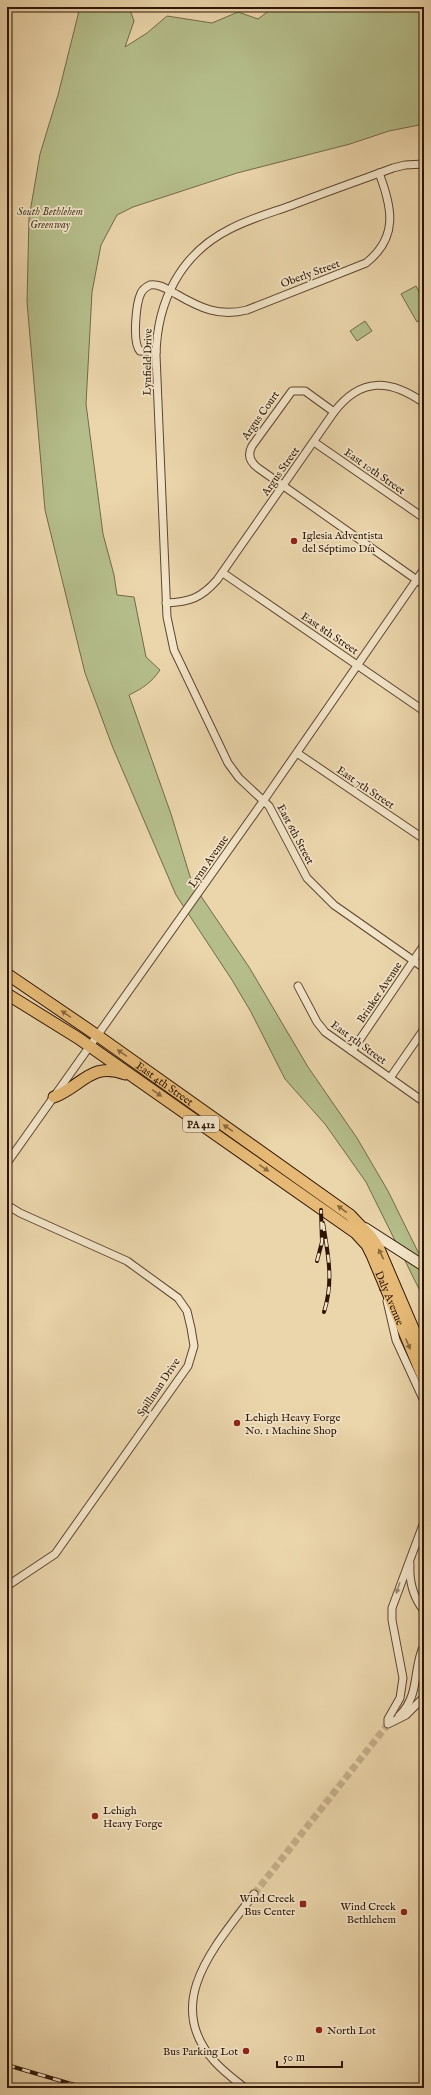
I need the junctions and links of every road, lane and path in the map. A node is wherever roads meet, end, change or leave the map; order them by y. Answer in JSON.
{"nodes":[{"id":1,"x":424,"y":164,"type":"edge"},
{"id":2,"x":379,"y":173,"type":"junction"},
{"id":3,"x":169,"y":290,"type":"junction"},
{"id":4,"x":156,"y":352,"type":"junction"},
{"id":5,"x":424,"y":404,"type":"edge"},
{"id":6,"x":334,"y":412,"type":"junction"},
{"id":7,"x":314,"y":442,"type":"junction"},
{"id":8,"x":283,"y":486,"type":"junction"},
{"id":9,"x":424,"y":518,"type":"edge"},
{"id":10,"x":424,"y":569,"type":"edge"},
{"id":11,"x":223,"y":573,"type":"junction"},
{"id":12,"x":417,"y":580,"type":"junction"},
{"id":13,"x":424,"y":584,"type":"edge"},
{"id":14,"x":166,"y":606,"type":"junction"},
{"id":15,"x":358,"y":665,"type":"junction"},
{"id":16,"x":424,"y":711,"type":"edge"},
{"id":17,"x":297,"y":753,"type":"junction"},
{"id":18,"x":264,"y":800,"type":"junction"},
{"id":19,"x":424,"y":839,"type":"edge"},
{"id":20,"x":424,"y":945,"type":"edge"},
{"id":21,"x":413,"y":960,"type":"junction"},
{"id":22,"x":424,"y":968,"type":"edge"},
{"id":23,"x":7,"y":974,"type":"edge"},
{"id":24,"x":298,"y":986,"type":"dead end"},
{"id":25,"x":7,"y":994,"type":"edge"},
{"id":26,"x":424,"y":1029,"type":"edge"},
{"id":27,"x":98,"y":1036,"type":"junction"},
{"id":28,"x":91,"y":1047,"type":"junction"},
{"id":29,"x":352,"y":1051,"type":"junction"},
{"id":30,"x":390,"y":1078,"type":"junction"},
{"id":31,"x":137,"y":1079,"type":"junction"},
{"id":32,"x":54,"y":1098,"type":"junction"},
{"id":33,"x":424,"y":1102,"type":"edge"},
{"id":34,"x":7,"y":1163,"type":"edge"},
{"id":35,"x":7,"y":1205,"type":"edge"},
{"id":36,"x":359,"y":1224,"type":"junction"},
{"id":37,"x":345,"y":1225,"type":"junction"},
{"id":38,"x":424,"y":1266,"type":"edge"},
{"id":39,"x":382,"y":1280,"type":"junction"},
{"id":40,"x":424,"y":1354,"type":"edge"},
{"id":41,"x":424,"y":1379,"type":"edge"},
{"id":42,"x":424,"y":1401,"type":"edge"},
{"id":43,"x":424,"y":1522,"type":"edge"},
{"id":44,"x":413,"y":1552,"type":"junction"},
{"id":45,"x":7,"y":1586,"type":"edge"},
{"id":46,"x":424,"y":1611,"type":"edge"},
{"id":47,"x":424,"y":1645,"type":"edge"},
{"id":48,"x":424,"y":1697,"type":"edge"},
{"id":49,"x":391,"y":1720,"type":"junction"},
{"id":50,"x":254,"y":1894,"type":"tunnel mouth"},
{"id":51,"x":245,"y":2088,"type":"edge"}],
"edges":[{"from":1,"to":2,"type":"street","name":"Lynfield Drive"},
{"from":2,"to":3,"type":"street","name":"Lynfield Drive"},
{"from":2,"to":3,"type":"street","name":"Oberly Street"},
{"from":3,"to":4,"type":"street","name":"Lynfield Drive"},
{"from":3,"to":4,"type":"street","name":"Oberly Street"},
{"from":4,"to":14,"type":"street","name":"Lynfield Drive"},
{"from":5,"to":6,"type":"street","name":"Argus Street"},
{"from":6,"to":7,"type":"street","name":"Argus Street"},
{"from":6,"to":8,"type":"street","name":"Argus Court"},
{"from":7,"to":8,"type":"street","name":"Argus Street"},
{"from":7,"to":9,"type":"street","name":"East 10th Street"},
{"from":8,"to":11,"type":"street","name":"Argus Street"},
{"from":8,"to":12,"type":"street"},
{"from":10,"to":12,"type":"street","name":"Lynn Avenue"},
{"from":11,"to":14,"type":"street","name":"Argus Street"},
{"from":11,"to":15,"type":"street","name":"East 8th Street"},
{"from":12,"to":13,"type":"street"},
{"from":12,"to":15,"type":"street","name":"Lynn Avenue"},
{"from":14,"to":18,"type":"street","name":"East 6th Street"},
{"from":15,"to":16,"type":"street","name":"East 8th Street"},
{"from":15,"to":17,"type":"street","name":"Lynn Avenue"},
{"from":17,"to":18,"type":"street","name":"Lynn Avenue"},
{"from":17,"to":19,"type":"street","name":"East 7th Street"},
{"from":18,"to":21,"type":"street","name":"East 6th Street"},
{"from":18,"to":27,"type":"street","name":"Lynn Avenue"},
{"from":20,"to":21,"type":"street","name":"Brinker Avenue"},
{"from":21,"to":22,"type":"street","name":"East 6th Street"},
{"from":21,"to":29,"type":"street","name":"Brinker Avenue"},
{"from":27,"to":23,"type":"highway","name":"East 4th Street","number":"PA 412","one_way":true},
{"from":24,"to":29,"type":"street","name":"East 5th Street"},
{"from":25,"to":28,"type":"highway","name":"East 4th Street","number":"PA 412"},
{"from":26,"to":30,"type":"street"},
{"from":27,"to":28,"type":"street","name":"Lynn Avenue"},
{"from":36,"to":27,"type":"highway","name":"East 4th Street","number":"PA 412","one_way":true},
{"from":28,"to":31,"type":"highway","name":"East 4th Street","number":"PA 412"},
{"from":28,"to":32,"type":"street","name":"Lynn Avenue"},
{"from":29,"to":30,"type":"street","name":"East 5th Street"},
{"from":30,"to":33,"type":"street","name":"East 5th Street"},
{"from":31,"to":32,"type":"highway"},
{"from":31,"to":37,"type":"highway","name":"East 4th Street","number":"PA 412","one_way":true},
{"from":32,"to":34,"type":"street","name":"Lynn Avenue"},
{"from":35,"to":45,"type":"street","name":"Spillman Drive"},
{"from":36,"to":37,"type":"main road"},
{"from":36,"to":38,"type":"main road","name":"East 4th Street"},
{"from":40,"to":36,"type":"highway","name":"Daly Avenue","number":"PA 412","one_way":true},
{"from":37,"to":39,"type":"highway","name":"Daly Avenue","number":"PA 412"},
{"from":39,"to":41,"type":"highway","name":"Daly Avenue","number":"PA 412","one_way":true},
{"from":39,"to":42,"type":"street"},
{"from":43,"to":44,"type":"street"},
{"from":44,"to":46,"type":"street"},
{"from":44,"to":49,"type":"street","one_way":true},
{"from":47,"to":49,"type":"street"},
{"from":48,"to":49,"type":"street"},
{"from":50,"to":51,"type":"street"}]}
